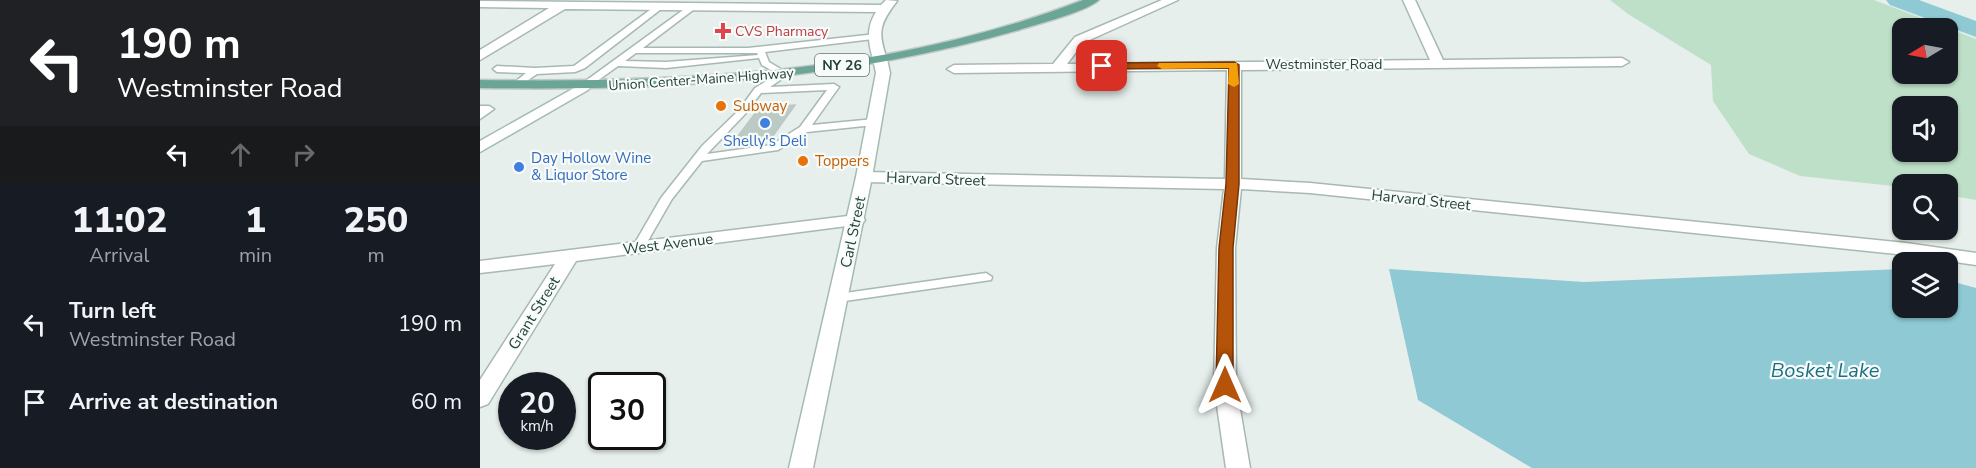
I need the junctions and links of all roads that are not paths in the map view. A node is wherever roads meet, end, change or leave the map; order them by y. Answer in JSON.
{"nodes":[{"id":1,"x":1093,"y":0,"type":"edge"},
{"id":2,"x":1172,"y":0,"type":"edge"},
{"id":3,"x":1408,"y":0,"type":"edge"},
{"id":4,"x":567,"y":3,"type":"edge"},
{"id":5,"x":734,"y":4,"type":"edge"},
{"id":6,"x":888,"y":4,"type":"edge"},
{"id":7,"x":481,"y":5,"type":"edge"},
{"id":8,"x":661,"y":6,"type":"junction"},
{"id":9,"x":693,"y":7,"type":"junction"},
{"id":10,"x":873,"y":36,"type":"junction"},
{"id":11,"x":633,"y":50,"type":"junction"},
{"id":12,"x":761,"y":53,"type":"junction"},
{"id":13,"x":480,"y":56,"type":"edge"},
{"id":14,"x":880,"y":59,"type":"junction"},
{"id":15,"x":1622,"y":62,"type":"dead end"},
{"id":16,"x":616,"y":63,"type":"junction"},
{"id":17,"x":1438,"y":64,"type":"junction"},
{"id":18,"x":1234,"y":65,"type":"junction"},
{"id":19,"x":1058,"y":67,"type":"junction"},
{"id":20,"x":497,"y":69,"type":"dead end"},
{"id":21,"x":954,"y":69,"type":"dead end"},
{"id":22,"x":536,"y":71,"type":"junction"},
{"id":23,"x":784,"y":74,"type":"junction"},
{"id":24,"x":480,"y":84,"type":"edge"},
{"id":25,"x":516,"y":85,"type":"junction"},
{"id":26,"x":583,"y":87,"type":"junction"},
{"id":27,"x":758,"y":90,"type":"junction"},
{"id":28,"x":480,"y":109,"type":"edge"},
{"id":29,"x":480,"y":116,"type":"edge"},
{"id":30,"x":874,"y":122,"type":"junction"},
{"id":31,"x":804,"y":129,"type":"junction"},
{"id":32,"x":480,"y":147,"type":"edge"},
{"id":33,"x":698,"y":158,"type":"junction"},
{"id":34,"x":864,"y":177,"type":"junction"},
{"id":35,"x":1233,"y":184,"type":"junction"},
{"id":36,"x":855,"y":220,"type":"junction"},
{"id":37,"x":638,"y":248,"type":"junction"},
{"id":38,"x":569,"y":257,"type":"junction"},
{"id":39,"x":1976,"y":259,"type":"edge"},
{"id":40,"x":480,"y":267,"type":"edge"},
{"id":41,"x":986,"y":277,"type":"dead end"},
{"id":42,"x":838,"y":298,"type":"junction"},
{"id":43,"x":480,"y":398,"type":"edge"},
{"id":44,"x":801,"y":468,"type":"edge"},
{"id":45,"x":1238,"y":468,"type":"edge"}],
"edges":[{"from":1,"to":14,"type":"main road","name":"Union Center-Maine Highway","number":"NY 26"},
{"from":2,"to":19,"type":"street"},
{"from":3,"to":17,"type":"street"},
{"from":4,"to":7,"type":"street"},
{"from":4,"to":8,"type":"street"},
{"from":4,"to":13,"type":"street"},
{"from":5,"to":6,"type":"street"},
{"from":5,"to":9,"type":"street"},
{"from":6,"to":10,"type":"street"},
{"from":8,"to":9,"type":"street"},
{"from":8,"to":22,"type":"lane"},
{"from":9,"to":11,"type":"lane"},
{"from":10,"to":12,"type":"lane"},
{"from":10,"to":14,"type":"street","name":"Carl Street"},
{"from":11,"to":12,"type":"lane"},
{"from":11,"to":16,"type":"lane"},
{"from":12,"to":16,"type":"lane"},
{"from":12,"to":23,"type":"lane"},
{"from":14,"to":23,"type":"main road","name":"Union Center-Maine Highway","number":"NY 26"},
{"from":14,"to":30,"type":"street","name":"Carl Street"},
{"from":15,"to":17,"type":"street","name":"Westminster Road"},
{"from":16,"to":26,"type":"lane"},
{"from":17,"to":18,"type":"street","name":"Westminster Road"},
{"from":18,"to":19,"type":"street","name":"Westminster Road"},
{"from":18,"to":35,"type":"street"},
{"from":19,"to":21,"type":"street","name":"Westminster Road"},
{"from":20,"to":22,"type":"lane"},
{"from":22,"to":25,"type":"lane"},
{"from":23,"to":26,"type":"main road","name":"Union Center-Maine Highway","number":"NY 26"},
{"from":23,"to":27,"type":"lane"},
{"from":24,"to":25,"type":"main road","name":"Union Center-Maine Highway","number":"NY 26"},
{"from":25,"to":26,"type":"main road","name":"Union Center-Maine Highway","number":"NY 26"},
{"from":26,"to":32,"type":"street"},
{"from":27,"to":31,"type":"lane"},
{"from":27,"to":33,"type":"lane"},
{"from":28,"to":29,"type":"lane"},
{"from":30,"to":31,"type":"lane"},
{"from":30,"to":34,"type":"street","name":"Carl Street"},
{"from":31,"to":33,"type":"lane"},
{"from":33,"to":37,"type":"lane"},
{"from":34,"to":35,"type":"street","name":"Harvard Street"},
{"from":34,"to":36,"type":"street","name":"Carl Street"},
{"from":35,"to":39,"type":"street","name":"Harvard Street"},
{"from":35,"to":45,"type":"street"},
{"from":36,"to":37,"type":"street","name":"West Avenue"},
{"from":36,"to":42,"type":"street","name":"Carl Street"},
{"from":37,"to":38,"type":"street","name":"West Avenue"},
{"from":38,"to":40,"type":"street","name":"West Avenue"},
{"from":38,"to":43,"type":"street","name":"Grant Street"},
{"from":41,"to":42,"type":"lane"},
{"from":42,"to":44,"type":"street","name":"Carl Street"}]}
